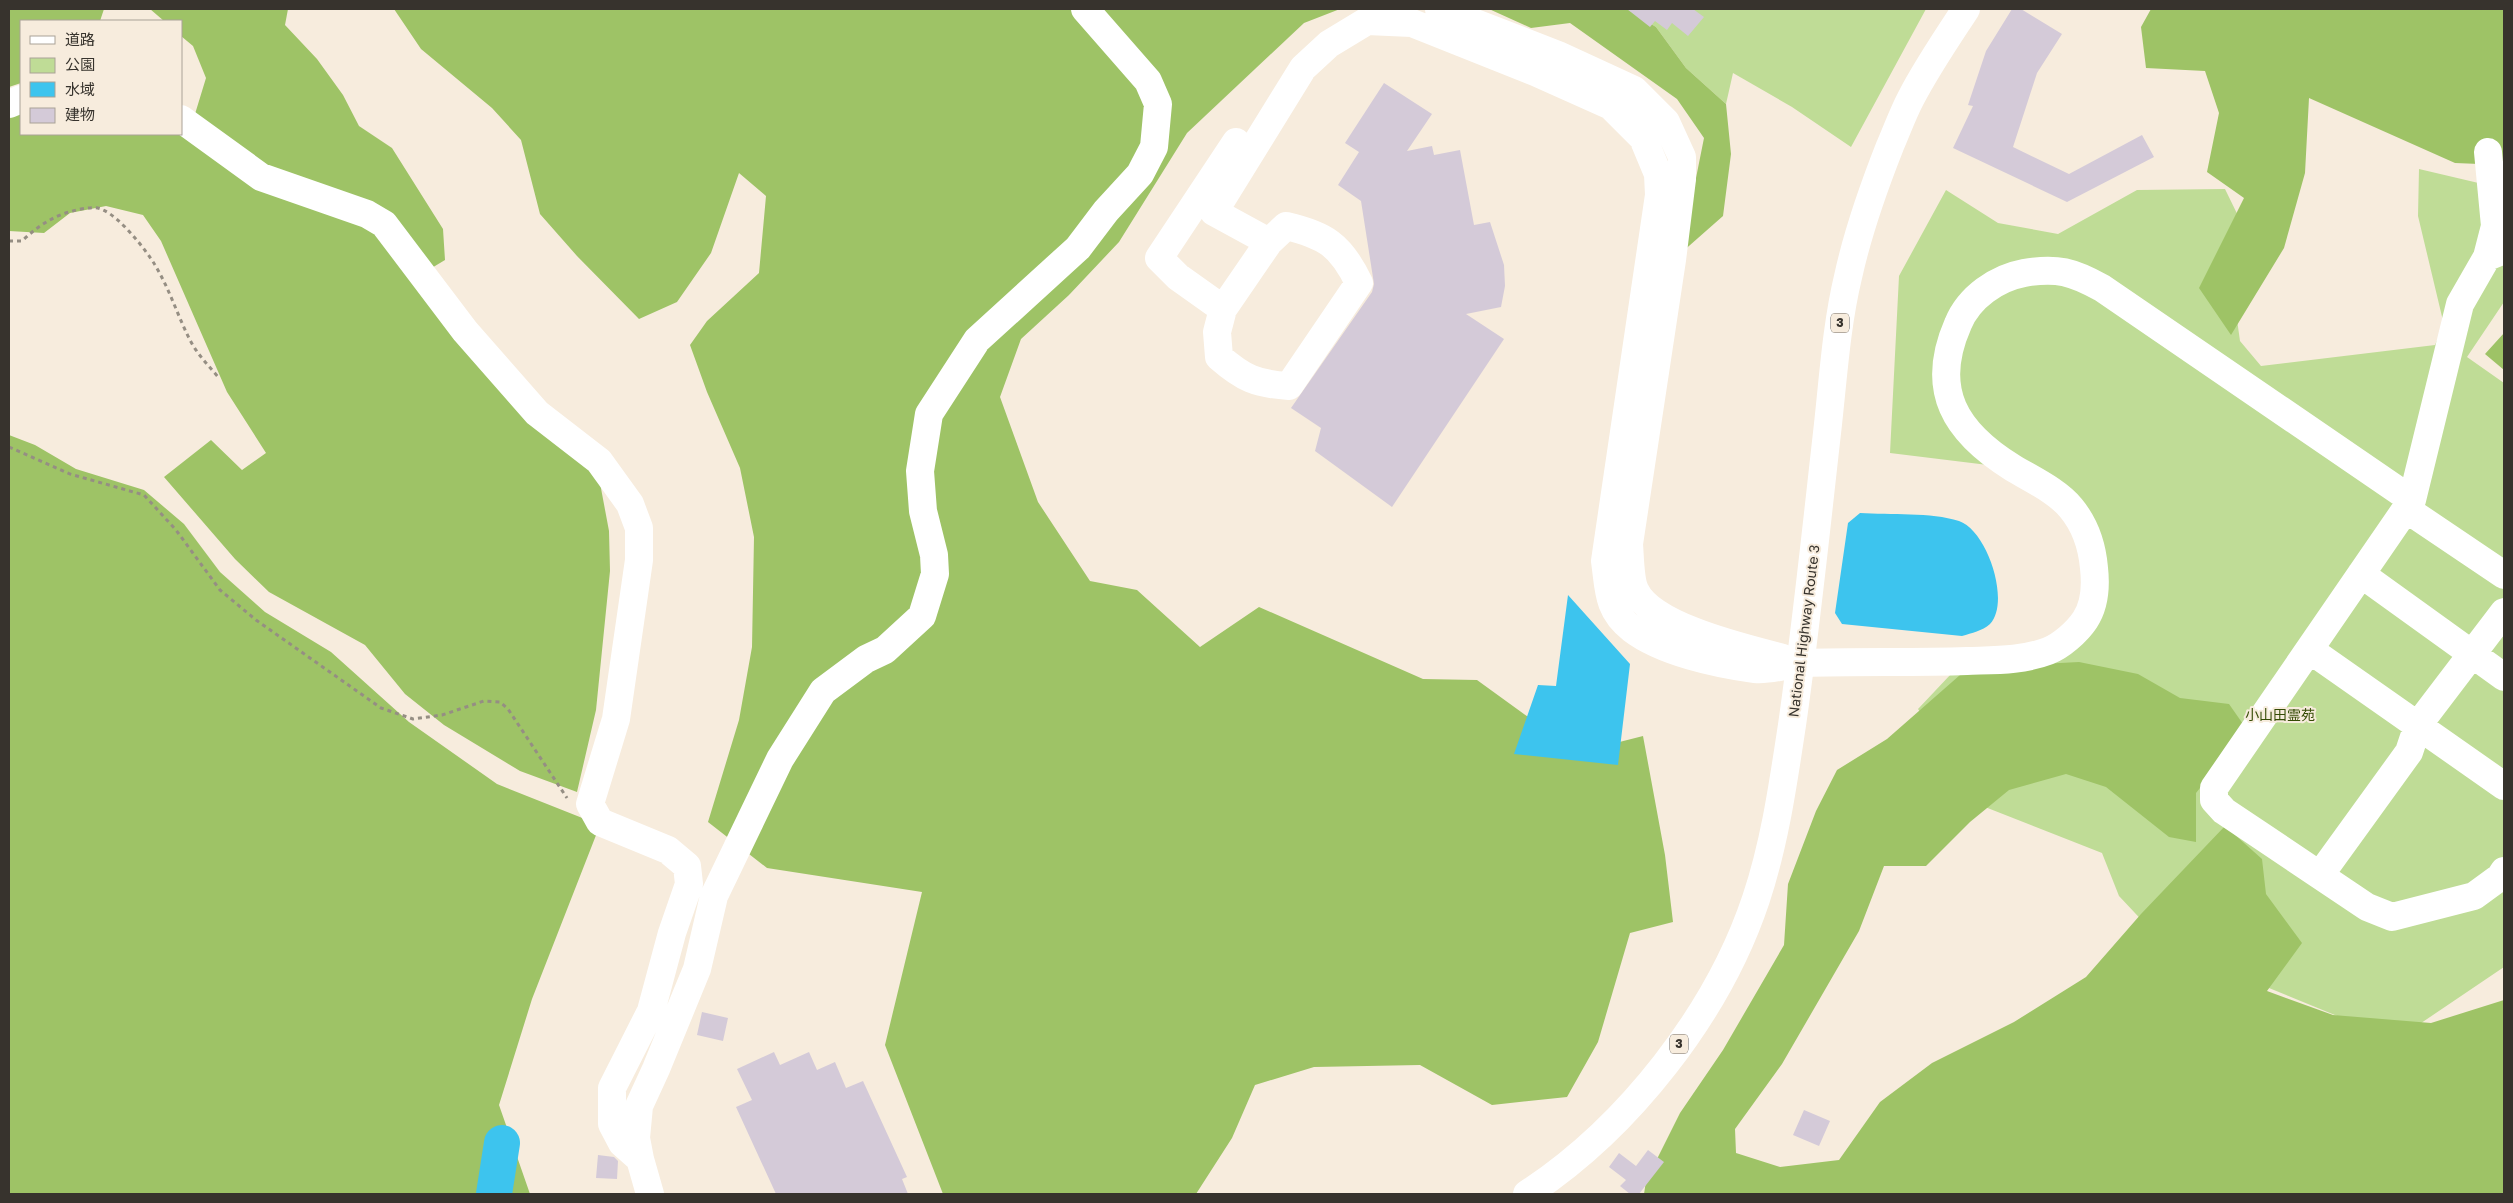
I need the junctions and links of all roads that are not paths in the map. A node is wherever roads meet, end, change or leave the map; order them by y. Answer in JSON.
{"nodes":[{"id":1,"x":1086,"y":9,"type":"edge"},
{"id":2,"x":1375,"y":9,"type":"edge"},
{"id":3,"x":1440,"y":9,"type":"edge"},
{"id":4,"x":1966,"y":9,"type":"edge"},
{"id":5,"x":182,"y":120,"type":"edge"},
{"id":6,"x":2488,"y":152,"type":"dead end"},
{"id":7,"x":2498,"y":187,"type":"edge"},
{"id":8,"x":1269,"y":242,"type":"junction"},
{"id":9,"x":2496,"y":254,"type":"edge"},
{"id":10,"x":1223,"y":309,"type":"junction"},
{"id":11,"x":2409,"y":505,"type":"junction"},
{"id":12,"x":2361,"y":574,"type":"junction"},
{"id":13,"x":2504,"y":575,"type":"edge"},
{"id":14,"x":2504,"y":612,"type":"edge"},
{"id":15,"x":2310,"y":650,"type":"junction"},
{"id":16,"x":2472,"y":654,"type":"junction"},
{"id":17,"x":1801,"y":663,"type":"junction"},
{"id":18,"x":2504,"y":677,"type":"edge"},
{"id":19,"x":2418,"y":725,"type":"junction"},
{"id":20,"x":2504,"y":786,"type":"edge"},
{"id":21,"x":2504,"y":872,"type":"edge"},
{"id":22,"x":2320,"y":875,"type":"junction"},
{"id":23,"x":640,"y":1159,"type":"junction"},
{"id":24,"x":650,"y":1194,"type":"edge"},
{"id":25,"x":1527,"y":1194,"type":"edge"}],
"edges":[{"from":1,"to":23,"type":"main road"},
{"from":2,"to":10,"type":"main road"},
{"from":3,"to":17,"type":"main road"},
{"from":4,"to":17,"type":"main road","name":"National Highway Route 3","number":"3"},
{"from":5,"to":23,"type":"main road"},
{"from":6,"to":7,"type":"main road"},
{"from":7,"to":9,"type":"main road"},
{"from":8,"to":10,"type":"main road"},
{"from":8,"to":10,"type":"main road"},
{"from":8,"to":17,"type":"main road"},
{"from":9,"to":11,"type":"main road"},
{"from":11,"to":12,"type":"main road"},
{"from":11,"to":13,"type":"main road"},
{"from":11,"to":17,"type":"main road"},
{"from":12,"to":15,"type":"main road"},
{"from":12,"to":16,"type":"main road"},
{"from":14,"to":16,"type":"main road"},
{"from":15,"to":19,"type":"main road"},
{"from":15,"to":22,"type":"main road"},
{"from":16,"to":18,"type":"main road"},
{"from":16,"to":19,"type":"main road"},
{"from":17,"to":25,"type":"main road","name":"National Highway Route 3","number":"3"},
{"from":19,"to":20,"type":"main road"},
{"from":19,"to":22,"type":"main road"},
{"from":21,"to":22,"type":"main road"},
{"from":23,"to":24,"type":"main road"}]}
